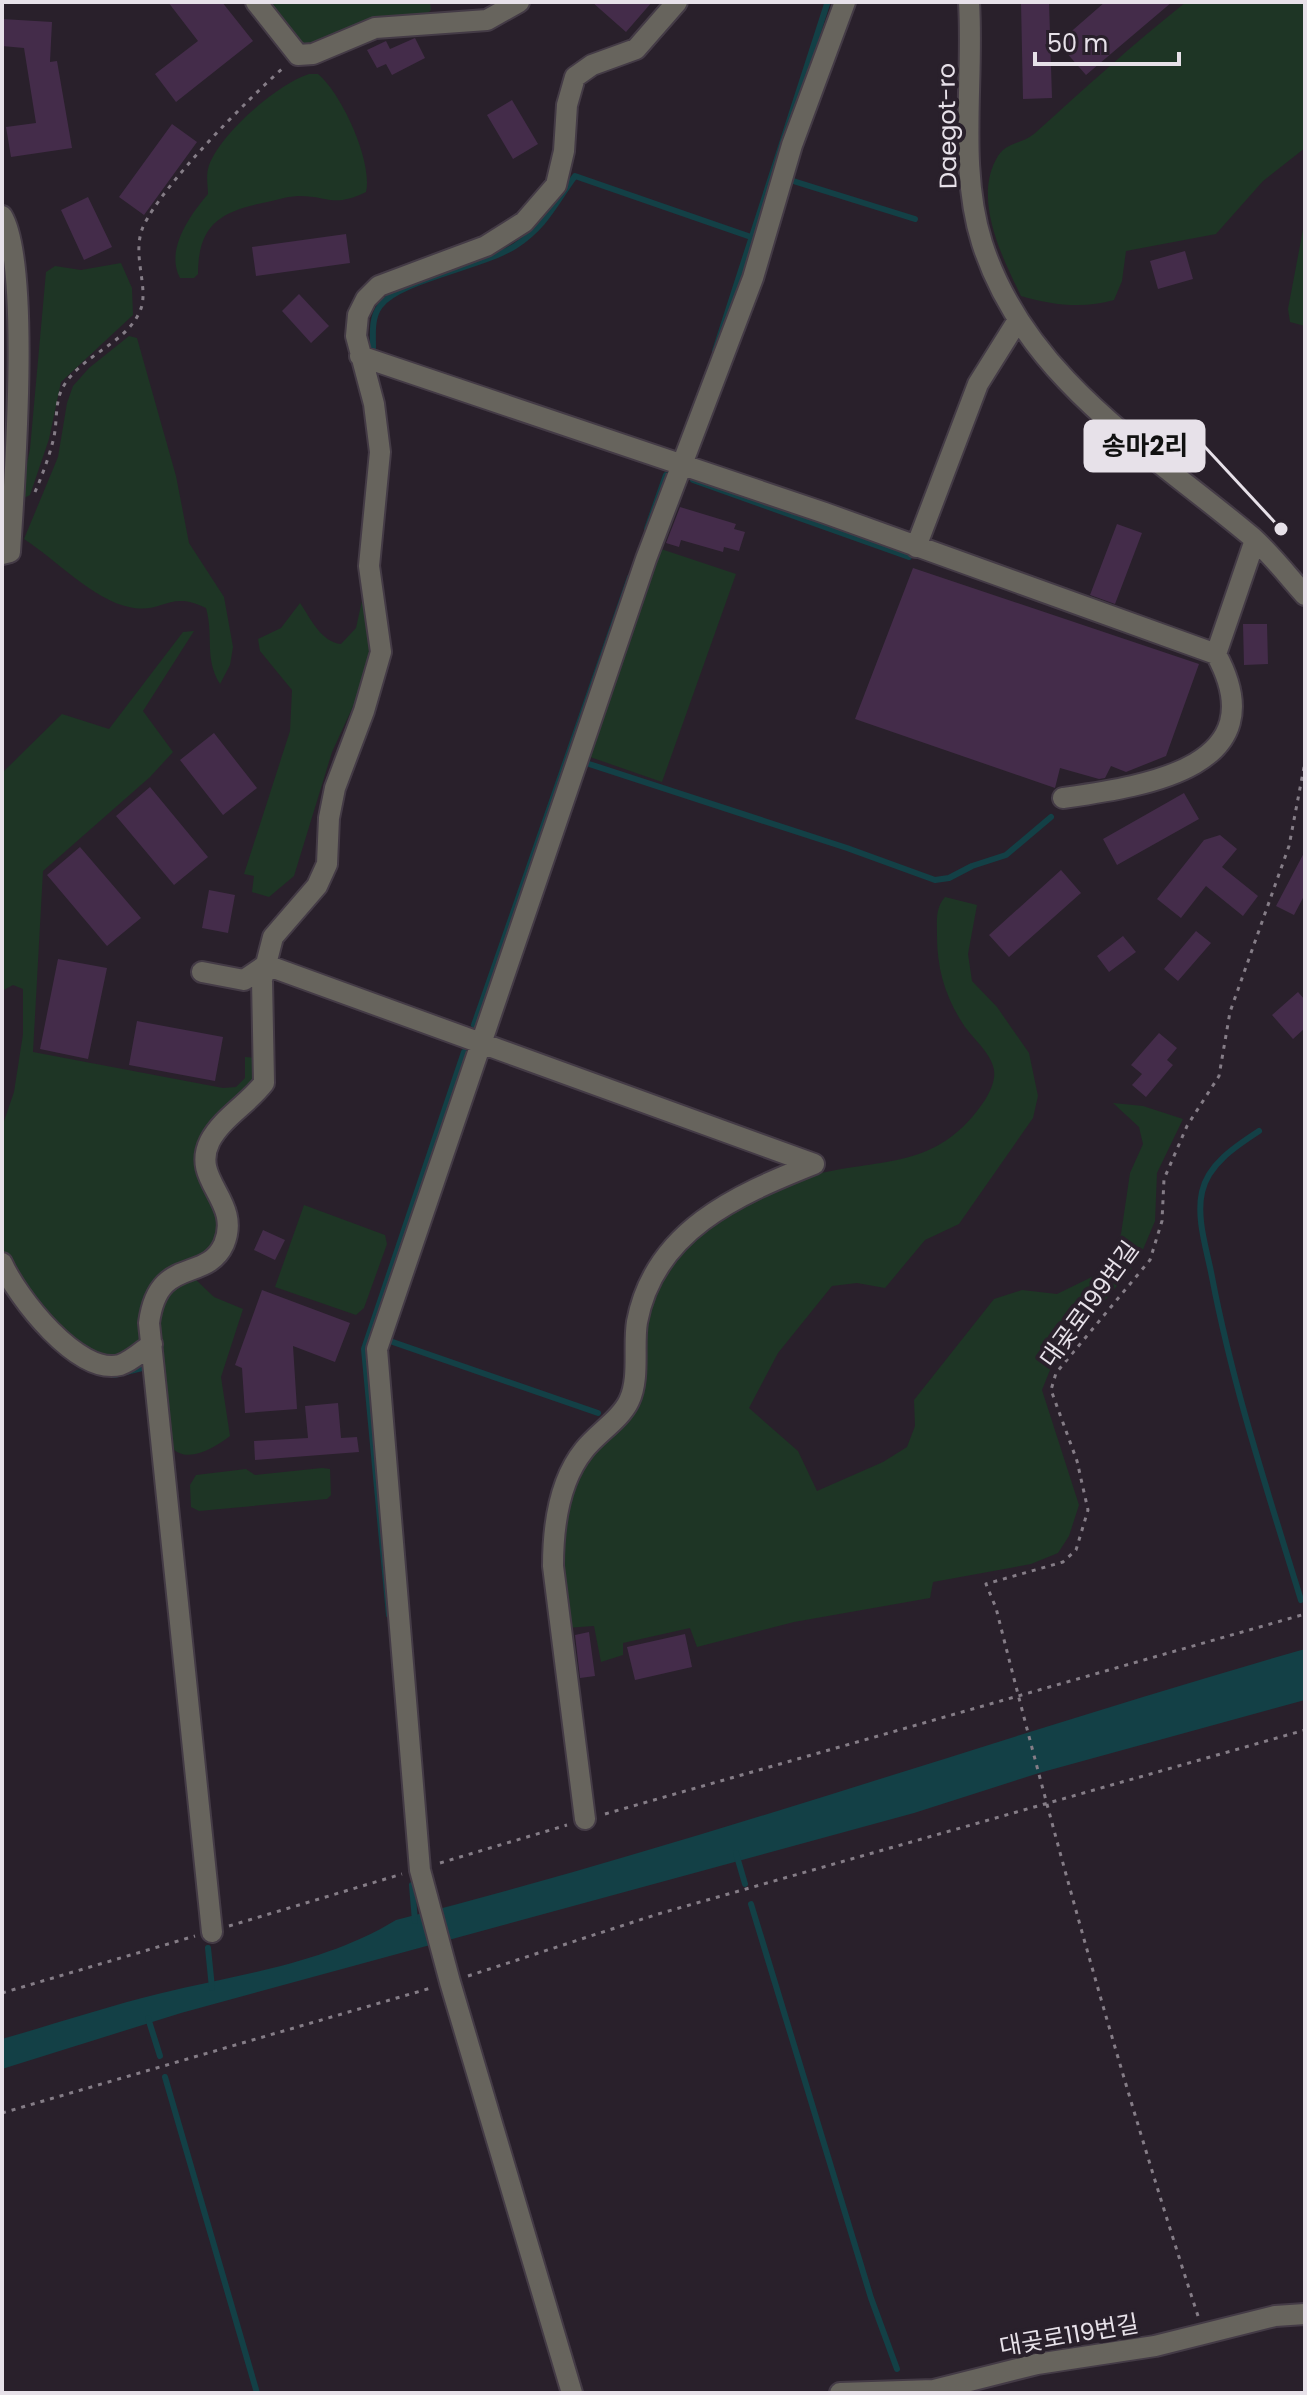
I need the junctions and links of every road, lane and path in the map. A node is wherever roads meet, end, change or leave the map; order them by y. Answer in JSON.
{"nodes":[{"id":1,"x":256,"y":2,"type":"edge"},
{"id":2,"x":519,"y":2,"type":"edge"},
{"id":3,"x":677,"y":2,"type":"edge"},
{"id":4,"x":845,"y":2,"type":"edge"},
{"id":5,"x":983,"y":2,"type":"edge"},
{"id":6,"x":969,"y":10,"type":"edge"},
{"id":7,"x":298,"y":55,"type":"junction"},
{"id":8,"x":2,"y":216,"type":"edge"},
{"id":9,"x":1018,"y":320,"type":"junction"},
{"id":10,"x":360,"y":356,"type":"junction"},
{"id":11,"x":683,"y":467,"type":"junction"},
{"id":12,"x":31,"y":499,"type":"dead end"},
{"id":13,"x":1255,"y":540,"type":"junction"},
{"id":14,"x":916,"y":547,"type":"junction"},
{"id":15,"x":6,"y":553,"type":"edge"},
{"id":16,"x":1305,"y":595,"type":"edge"},
{"id":17,"x":1216,"y":654,"type":"junction"},
{"id":18,"x":1305,"y":762,"type":"edge"},
{"id":19,"x":1063,"y":798,"type":"dead end"},
{"id":20,"x":266,"y":965,"type":"junction"},
{"id":21,"x":202,"y":972,"type":"dead end"},
{"id":22,"x":481,"y":1043,"type":"junction"},
{"id":23,"x":2,"y":1263,"type":"edge"},
{"id":24,"x":152,"y":1344,"type":"junction"},
{"id":25,"x":1305,"y":1614,"type":"edge"},
{"id":26,"x":1018,"y":1697,"type":"junction"},
{"id":27,"x":1305,"y":1730,"type":"edge"},
{"id":28,"x":1045,"y":1803,"type":"junction"},
{"id":29,"x":585,"y":1819,"type":"junction"},
{"id":30,"x":420,"y":1870,"type":"junction"},
{"id":31,"x":212,"y":1932,"type":"junction"},
{"id":32,"x":450,"y":1982,"type":"junction"},
{"id":33,"x":2,"y":1993,"type":"edge"},
{"id":34,"x":2,"y":2113,"type":"edge"},
{"id":35,"x":1305,"y":2314,"type":"edge"},
{"id":36,"x":1205,"y":2336,"type":"junction"},
{"id":37,"x":898,"y":2392,"type":"edge"},
{"id":38,"x":572,"y":2393,"type":"edge"},
{"id":39,"x":840,"y":2393,"type":"edge"}],
"edges":[{"from":1,"to":7,"type":"street"},
{"from":2,"to":7,"type":"street"},
{"from":3,"to":10,"type":"street"},
{"from":4,"to":11,"type":"street"},
{"from":5,"to":6,"type":"street"},
{"from":6,"to":9,"type":"street","name":"Daegot-ro"},
{"from":7,"to":12,"type":"path"},
{"from":8,"to":15,"type":"street"},
{"from":9,"to":13,"type":"street","name":"Daegot-ro"},
{"from":9,"to":14,"type":"street"},
{"from":10,"to":11,"type":"street"},
{"from":10,"to":20,"type":"street"},
{"from":11,"to":14,"type":"street"},
{"from":11,"to":22,"type":"street"},
{"from":13,"to":16,"type":"street","name":"Daegot-ro"},
{"from":13,"to":17,"type":"street"},
{"from":14,"to":17,"type":"street"},
{"from":17,"to":19,"type":"street"},
{"from":18,"to":26,"type":"path","name":"대곶로199번길"},
{"from":20,"to":21,"type":"street"},
{"from":20,"to":22,"type":"street"},
{"from":20,"to":24,"type":"street"},
{"from":22,"to":29,"type":"street"},
{"from":22,"to":30,"type":"street"},
{"from":23,"to":24,"type":"street"},
{"from":24,"to":31,"type":"street"},
{"from":25,"to":26,"type":"path"},
{"from":26,"to":28,"type":"path"},
{"from":26,"to":29,"type":"path"},
{"from":27,"to":28,"type":"path"},
{"from":28,"to":32,"type":"path"},
{"from":28,"to":36,"type":"path"},
{"from":29,"to":30,"type":"path"},
{"from":30,"to":31,"type":"path"},
{"from":30,"to":32,"type":"street"},
{"from":31,"to":33,"type":"path"},
{"from":32,"to":34,"type":"path"},
{"from":32,"to":38,"type":"street"},
{"from":35,"to":36,"type":"street","name":"대곶로119번길"},
{"from":36,"to":37,"type":"street","name":"대곶로119번길"},
{"from":37,"to":39,"type":"street","name":"대곶로119번길"}]}
